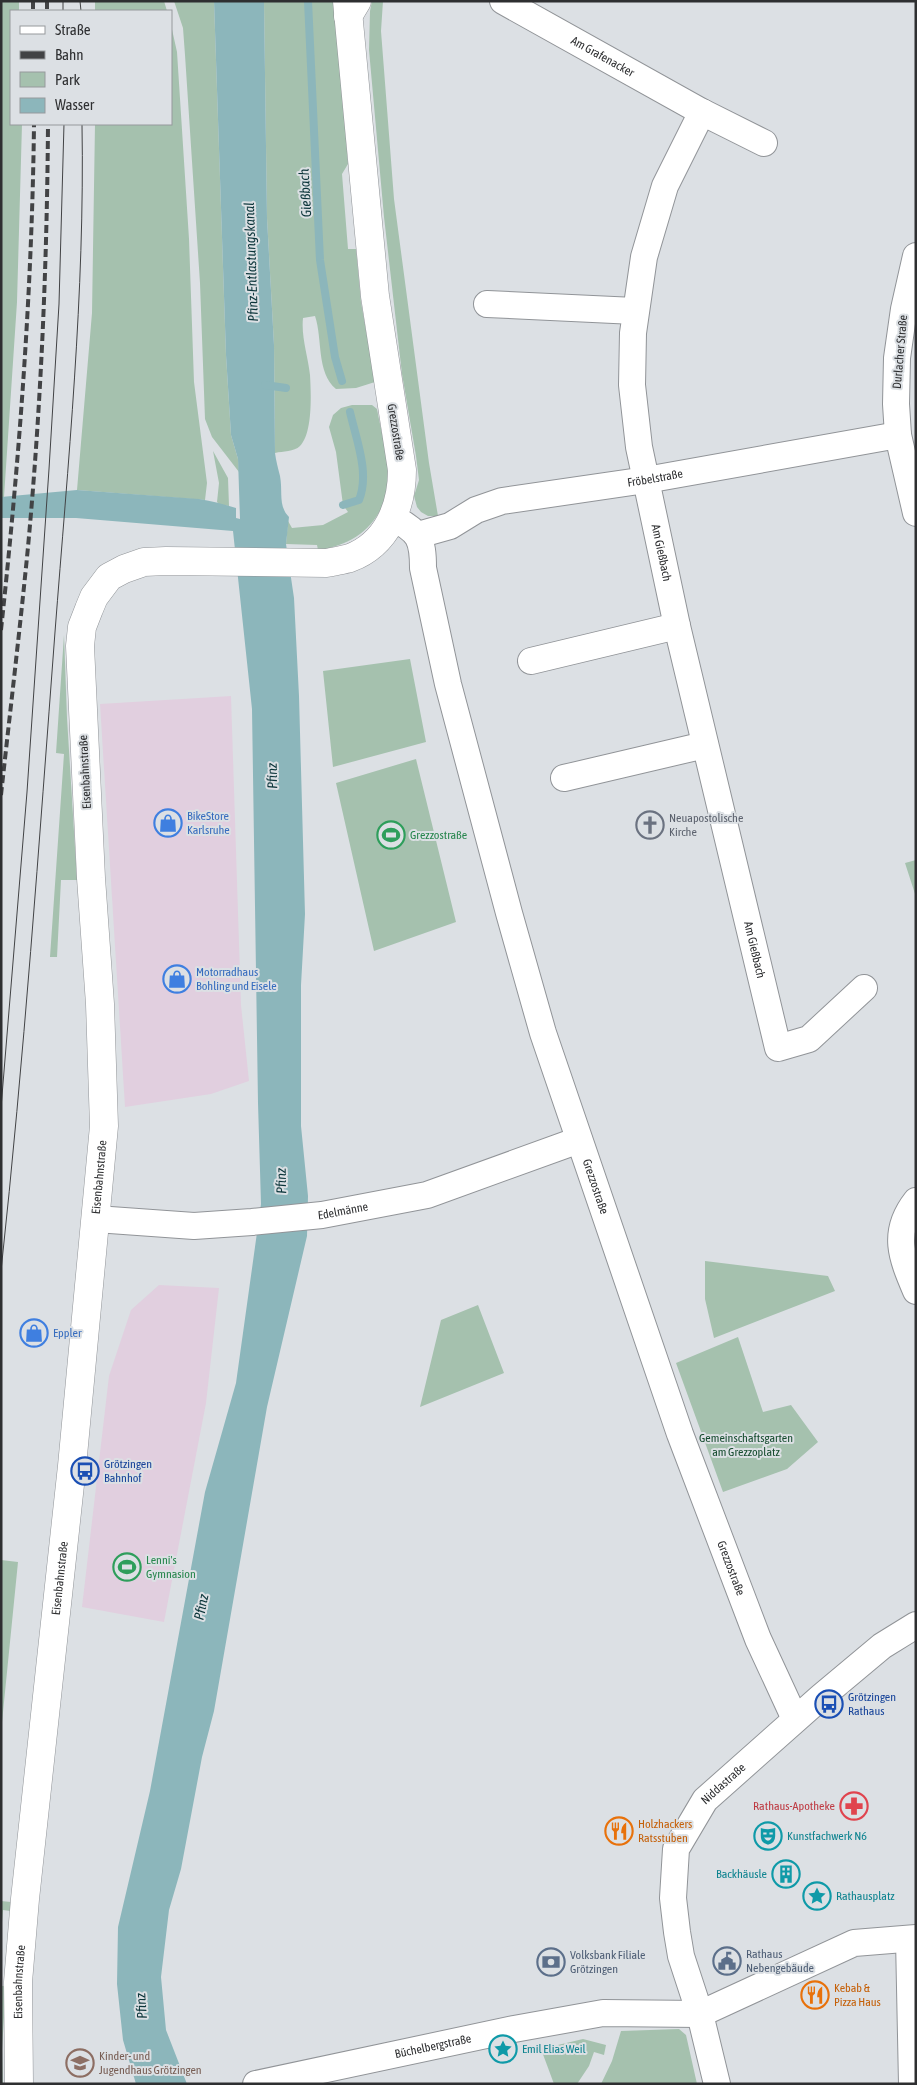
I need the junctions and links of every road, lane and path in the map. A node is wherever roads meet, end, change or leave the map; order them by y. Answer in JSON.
{"nodes":[{"id":1,"x":503,"y":1,"type":"edge"},
{"id":2,"x":351,"y":6,"type":"edge"},
{"id":3,"x":702,"y":112,"type":"junction"},
{"id":4,"x":764,"y":143,"type":"dead end"},
{"id":5,"x":916,"y":256,"type":"edge"},
{"id":6,"x":487,"y":304,"type":"dead end"},
{"id":7,"x":635,"y":311,"type":"junction"},
{"id":8,"x":900,"y":442,"type":"junction"},
{"id":9,"x":646,"y":480,"type":"junction"},
{"id":10,"x":916,"y":513,"type":"edge"},
{"id":11,"x":393,"y":518,"type":"junction"},
{"id":12,"x":418,"y":535,"type":"junction"},
{"id":13,"x":677,"y":626,"type":"junction"},
{"id":14,"x":531,"y":661,"type":"dead end"},
{"id":15,"x":705,"y":745,"type":"junction"},
{"id":16,"x":564,"y":778,"type":"dead end"},
{"id":17,"x":864,"y":988,"type":"dead end"},
{"id":18,"x":579,"y":1140,"type":"junction"},
{"id":19,"x":916,"y":1201,"type":"edge"},
{"id":20,"x":96,"y":1219,"type":"junction"},
{"id":21,"x":916,"y":1291,"type":"edge"},
{"id":22,"x":916,"y":1625,"type":"edge"},
{"id":23,"x":794,"y":1719,"type":"junction"},
{"id":24,"x":912,"y":1939,"type":"edge"},
{"id":25,"x":700,"y":2014,"type":"junction"},
{"id":26,"x":19,"y":2084,"type":"edge"},
{"id":27,"x":256,"y":2084,"type":"edge"},
{"id":28,"x":716,"y":2084,"type":"edge"},
{"id":29,"x":912,"y":2084,"type":"edge"}],
"edges":[{"from":1,"to":3,"type":"street","name":"Am Grafenacker"},
{"from":2,"to":11,"type":"street","name":"Grezzostraße"},
{"from":3,"to":4,"type":"street","name":"Am Grafenacker"},
{"from":3,"to":7,"type":"street"},
{"from":5,"to":8,"type":"street","name":"Durlacher Straße"},
{"from":6,"to":7,"type":"street"},
{"from":7,"to":9,"type":"street"},
{"from":8,"to":9,"type":"street","name":"Fröbelstraße"},
{"from":8,"to":10,"type":"street","name":"Durlacher Straße"},
{"from":9,"to":12,"type":"street","name":"Fröbelstraße"},
{"from":9,"to":13,"type":"street","name":"Am Gießbach"},
{"from":11,"to":12,"type":"street"},
{"from":11,"to":20,"type":"street","name":"Eisenbahnstraße"},
{"from":12,"to":18,"type":"street","name":"Grezzostraße"},
{"from":13,"to":14,"type":"street"},
{"from":13,"to":15,"type":"street","name":"Am Gießbach"},
{"from":15,"to":16,"type":"street"},
{"from":15,"to":17,"type":"street","name":"Am Gießbach"},
{"from":18,"to":20,"type":"street","name":"Edelmänne"},
{"from":18,"to":23,"type":"street","name":"Grezzostraße"},
{"from":19,"to":21,"type":"street"},
{"from":20,"to":26,"type":"street","name":"Eisenbahnstraße"},
{"from":22,"to":23,"type":"street","name":"Niddastraße"},
{"from":23,"to":25,"type":"street","name":"Niddastraße"},
{"from":24,"to":25,"type":"street"},
{"from":24,"to":29,"type":"street"},
{"from":25,"to":27,"type":"street","name":"Büchelbergstraße"},
{"from":25,"to":28,"type":"street","name":"Niddastraße"}]}
